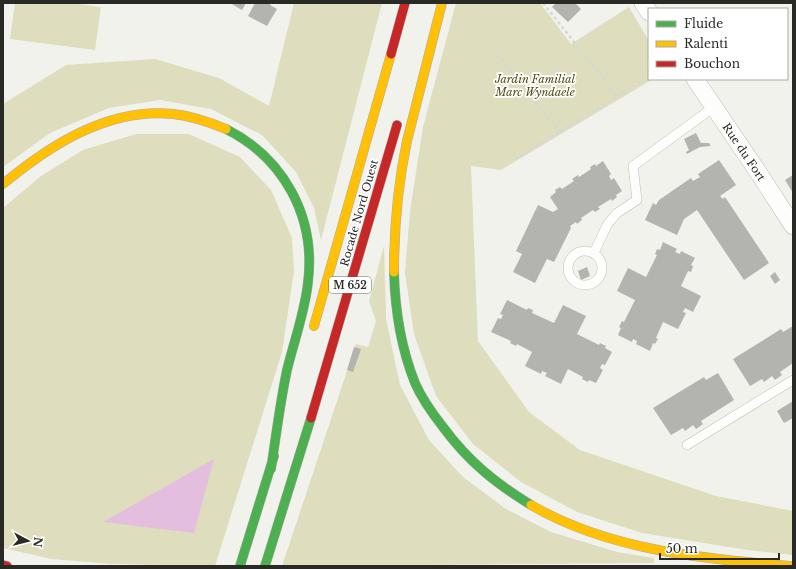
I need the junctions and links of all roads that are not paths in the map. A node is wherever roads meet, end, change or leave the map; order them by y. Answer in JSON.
{"nodes":[{"id":1,"x":405,"y":3,"type":"edge"},
{"id":2,"x":442,"y":3,"type":"edge"},
{"id":3,"x":696,"y":80,"type":"edge"},
{"id":4,"x":714,"y":107,"type":"junction"},
{"id":5,"x":399,"y":118,"type":"dead end"},
{"id":6,"x":3,"y":184,"type":"edge"},
{"id":7,"x":793,"y":226,"type":"edge"},
{"id":8,"x":594,"y":253,"type":"dead end"},
{"id":9,"x":310,"y":336,"type":"dead end"},
{"id":10,"x":793,"y":380,"type":"edge"},
{"id":11,"x":289,"y":406,"type":"dead end"},
{"id":12,"x":688,"y":445,"type":"dead end"},
{"id":13,"x":270,"y":470,"type":"junction"},
{"id":14,"x":3,"y":565,"type":"edge"},
{"id":15,"x":7,"y":566,"type":"edge"},
{"id":16,"x":240,"y":566,"type":"edge"},
{"id":17,"x":265,"y":566,"type":"edge"},
{"id":18,"x":790,"y":566,"type":"edge"}],
"edges":[{"from":1,"to":9,"type":"highway","name":"Rocade Nord Ouest","number":"M 652"},
{"from":2,"to":18,"type":"highway"},
{"from":3,"to":4,"type":"street","name":"Rue du Fort"},
{"from":4,"to":7,"type":"street","name":"Rue du Fort"},
{"from":4,"to":8,"type":"lane"},
{"from":5,"to":17,"type":"highway","name":"Rocade Nord Ouest","number":"M 652"},
{"from":6,"to":13,"type":"highway"},
{"from":10,"to":12,"type":"lane"},
{"from":11,"to":13,"type":"highway"},
{"from":13,"to":16,"type":"highway"},
{"from":14,"to":15,"type":"highway"}]}
